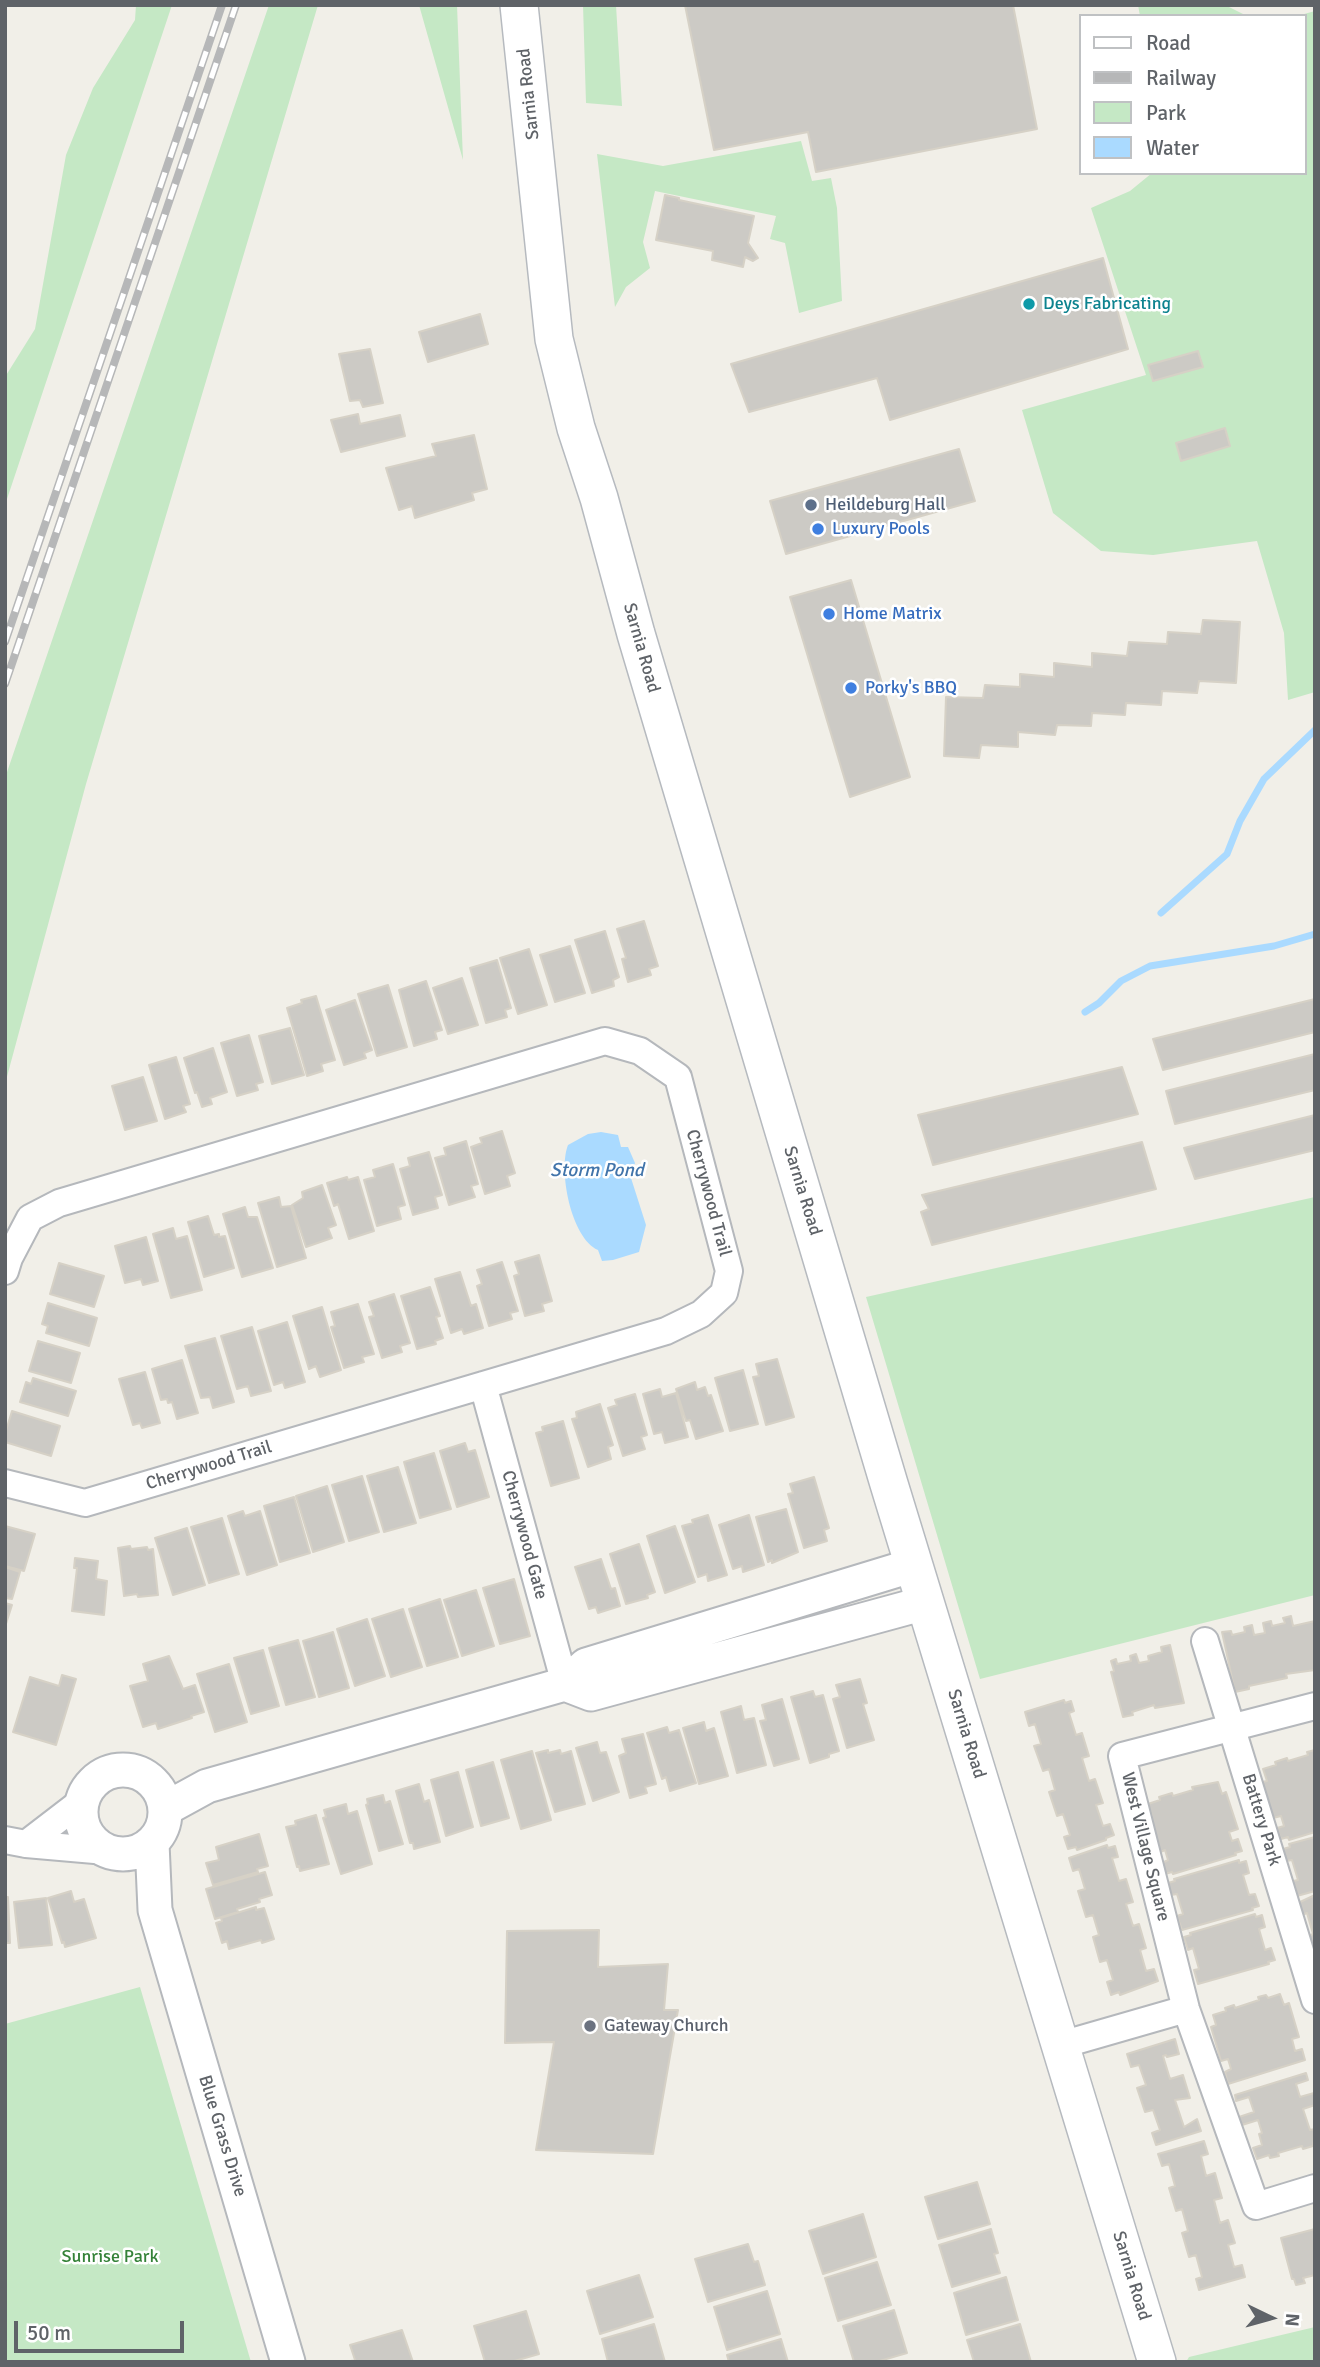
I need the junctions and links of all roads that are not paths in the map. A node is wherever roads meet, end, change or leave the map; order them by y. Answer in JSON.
{"nodes":[{"id":1,"x":519,"y":5,"type":"edge"},
{"id":2,"x":5,"y":1271,"type":"edge"},
{"id":3,"x":483,"y":1385,"type":"junction"},
{"id":4,"x":5,"y":1483,"type":"edge"},
{"id":5,"x":914,"y":1565,"type":"junction"},
{"id":6,"x":925,"y":1603,"type":"junction"},
{"id":7,"x":1205,"y":1641,"type":"dead end"},
{"id":8,"x":565,"y":1684,"type":"junction"},
{"id":9,"x":1315,"y":1706,"type":"edge"},
{"id":10,"x":1233,"y":1727,"type":"junction"},
{"id":11,"x":159,"y":1797,"type":"junction"},
{"id":12,"x":82,"y":1801,"type":"junction"},
{"id":13,"x":16,"y":1842,"type":"edge"},
{"id":14,"x":152,"y":1843,"type":"junction"},
{"id":15,"x":111,"y":1852,"type":"junction"},
{"id":16,"x":155,"y":1910,"type":"junction"},
{"id":17,"x":1315,"y":2000,"type":"edge"},
{"id":18,"x":1186,"y":2009,"type":"junction"},
{"id":19,"x":1061,"y":2045,"type":"junction"},
{"id":20,"x":1315,"y":2188,"type":"edge"},
{"id":21,"x":288,"y":2362,"type":"edge"},
{"id":22,"x":1157,"y":2362,"type":"edge"}],
"edges":[{"from":1,"to":5,"type":"main road","name":"Sarnia Road"},
{"from":2,"to":3,"type":"street","name":"Cherrywood Trail"},
{"from":3,"to":4,"type":"street","name":"Cherrywood Trail"},
{"from":3,"to":8,"type":"street","name":"Cherrywood Gate"},
{"from":5,"to":6,"type":"main road","name":"Sarnia Road"},
{"from":5,"to":8,"type":"street"},
{"from":6,"to":8,"type":"street"},
{"from":6,"to":19,"type":"main road","name":"Sarnia Road"},
{"from":7,"to":10,"type":"street","name":"Battery Park"},
{"from":8,"to":11,"type":"street"},
{"from":9,"to":10,"type":"street","name":"West Village Square"},
{"from":10,"to":17,"type":"street","name":"Battery Park"},
{"from":10,"to":18,"type":"street","name":"West Village Square"},
{"from":11,"to":12,"type":"street"},
{"from":11,"to":14,"type":"street"},
{"from":12,"to":13,"type":"street"},
{"from":12,"to":15,"type":"street"},
{"from":13,"to":15,"type":"street"},
{"from":14,"to":15,"type":"street"},
{"from":14,"to":16,"type":"street","name":"Blue Grass Drive"},
{"from":15,"to":16,"type":"street","name":"Blue Grass Drive"},
{"from":16,"to":21,"type":"street","name":"Blue Grass Drive"},
{"from":18,"to":19,"type":"street"},
{"from":18,"to":20,"type":"street","name":"West Village Square"},
{"from":19,"to":22,"type":"main road","name":"Sarnia Road"}]}
